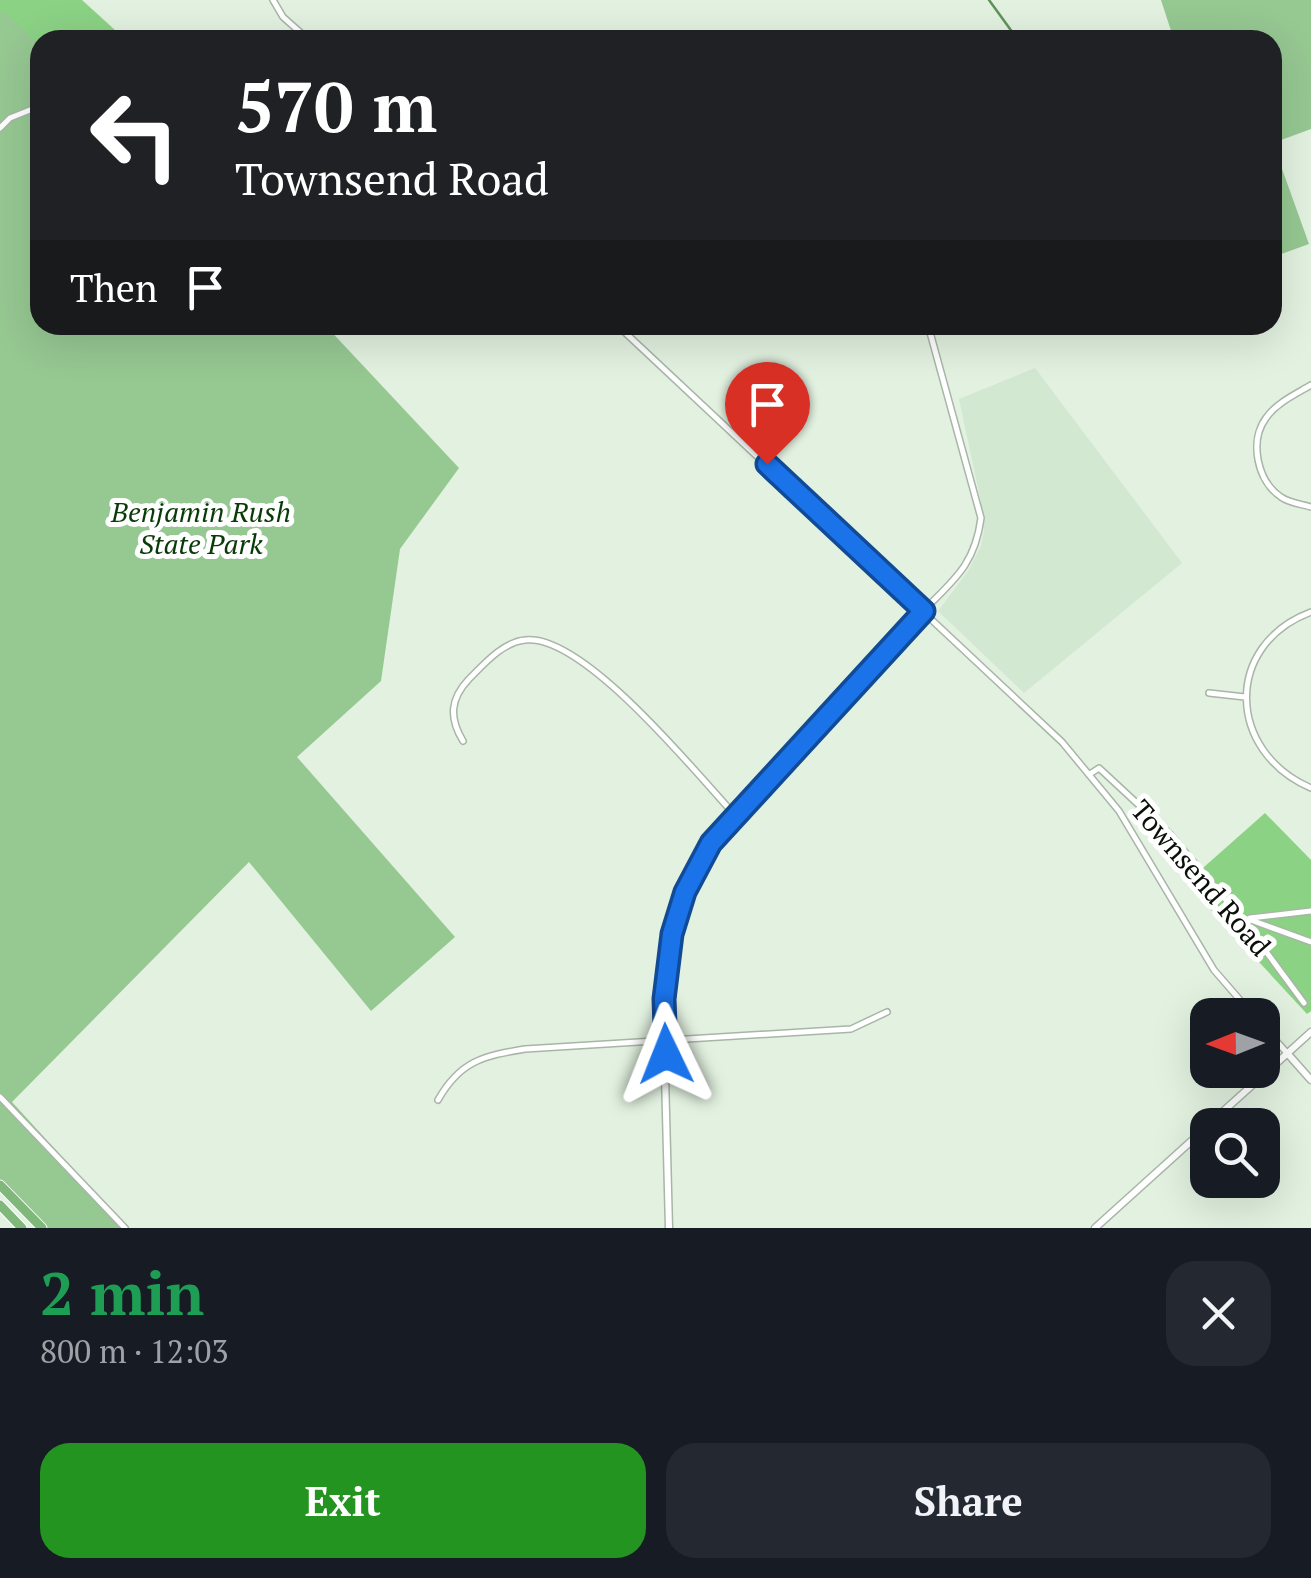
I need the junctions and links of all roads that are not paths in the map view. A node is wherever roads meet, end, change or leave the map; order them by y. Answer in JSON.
{"nodes":[{"id":1,"x":273,"y":0,"type":"edge"},
{"id":2,"x":298,"y":30,"type":"edge"},
{"id":3,"x":30,"y":109,"type":"edge"},
{"id":4,"x":0,"y":128,"type":"edge"},
{"id":5,"x":629,"y":335,"type":"edge"},
{"id":6,"x":931,"y":335,"type":"edge"},
{"id":7,"x":1311,"y":386,"type":"edge"},
{"id":8,"x":1311,"y":507,"type":"edge"},
{"id":9,"x":924,"y":611,"type":"junction"},
{"id":10,"x":1311,"y":612,"type":"edge"},
{"id":11,"x":1210,"y":692,"type":"dead end"},
{"id":12,"x":1245,"y":697,"type":"junction"},
{"id":13,"x":464,"y":740,"type":"dead end"},
{"id":14,"x":1090,"y":774,"type":"junction"},
{"id":15,"x":1311,"y":788,"type":"edge"},
{"id":16,"x":734,"y":814,"type":"junction"},
{"id":17,"x":1311,"y":911,"type":"edge"},
{"id":18,"x":1245,"y":919,"type":"junction"},
{"id":19,"x":1311,"y":942,"type":"edge"},
{"id":20,"x":1238,"y":998,"type":"edge"},
{"id":21,"x":1304,"y":1003,"type":"dead end"},
{"id":22,"x":888,"y":1012,"type":"dead end"},
{"id":23,"x":1311,"y":1032,"type":"edge"},
{"id":24,"x":665,"y":1041,"type":"junction"},
{"id":25,"x":1280,"y":1046,"type":"edge"},
{"id":26,"x":1287,"y":1054,"type":"junction"},
{"id":27,"x":1311,"y":1080,"type":"edge"},
{"id":28,"x":0,"y":1097,"type":"edge"},
{"id":29,"x":438,"y":1100,"type":"dead end"},
{"id":30,"x":1227,"y":1108,"type":"edge"},
{"id":31,"x":1190,"y":1142,"type":"edge"},
{"id":32,"x":0,"y":1185,"type":"edge"},
{"id":33,"x":0,"y":1205,"type":"edge"},
{"id":34,"x":22,"y":1228,"type":"edge"},
{"id":35,"x":42,"y":1228,"type":"edge"},
{"id":36,"x":125,"y":1228,"type":"edge"},
{"id":37,"x":669,"y":1228,"type":"edge"},
{"id":38,"x":1096,"y":1228,"type":"edge"}],
"edges":[{"from":1,"to":2,"type":"street"},
{"from":3,"to":4,"type":"street"},
{"from":5,"to":9,"type":"street","name":"Townsend Road"},
{"from":6,"to":9,"type":"street"},
{"from":7,"to":8,"type":"street"},
{"from":9,"to":14,"type":"street","name":"Townsend Road"},
{"from":9,"to":16,"type":"street"},
{"from":10,"to":12,"type":"street"},
{"from":11,"to":12,"type":"street"},
{"from":12,"to":15,"type":"street"},
{"from":13,"to":16,"type":"street"},
{"from":14,"to":18,"type":"street","name":"Townsend Road"},
{"from":14,"to":20,"type":"street","name":"Townsend Road"},
{"from":16,"to":24,"type":"street"},
{"from":17,"to":18,"type":"street"},
{"from":18,"to":19,"type":"street"},
{"from":18,"to":21,"type":"street","name":"Townsend Road"},
{"from":22,"to":24,"type":"street"},
{"from":23,"to":26,"type":"street"},
{"from":24,"to":29,"type":"street"},
{"from":24,"to":37,"type":"street"},
{"from":25,"to":26,"type":"street"},
{"from":26,"to":27,"type":"street"},
{"from":26,"to":30,"type":"street"},
{"from":28,"to":36,"type":"street"},
{"from":31,"to":38,"type":"street"},
{"from":32,"to":35,"type":"highway"},
{"from":33,"to":34,"type":"highway"}]}
